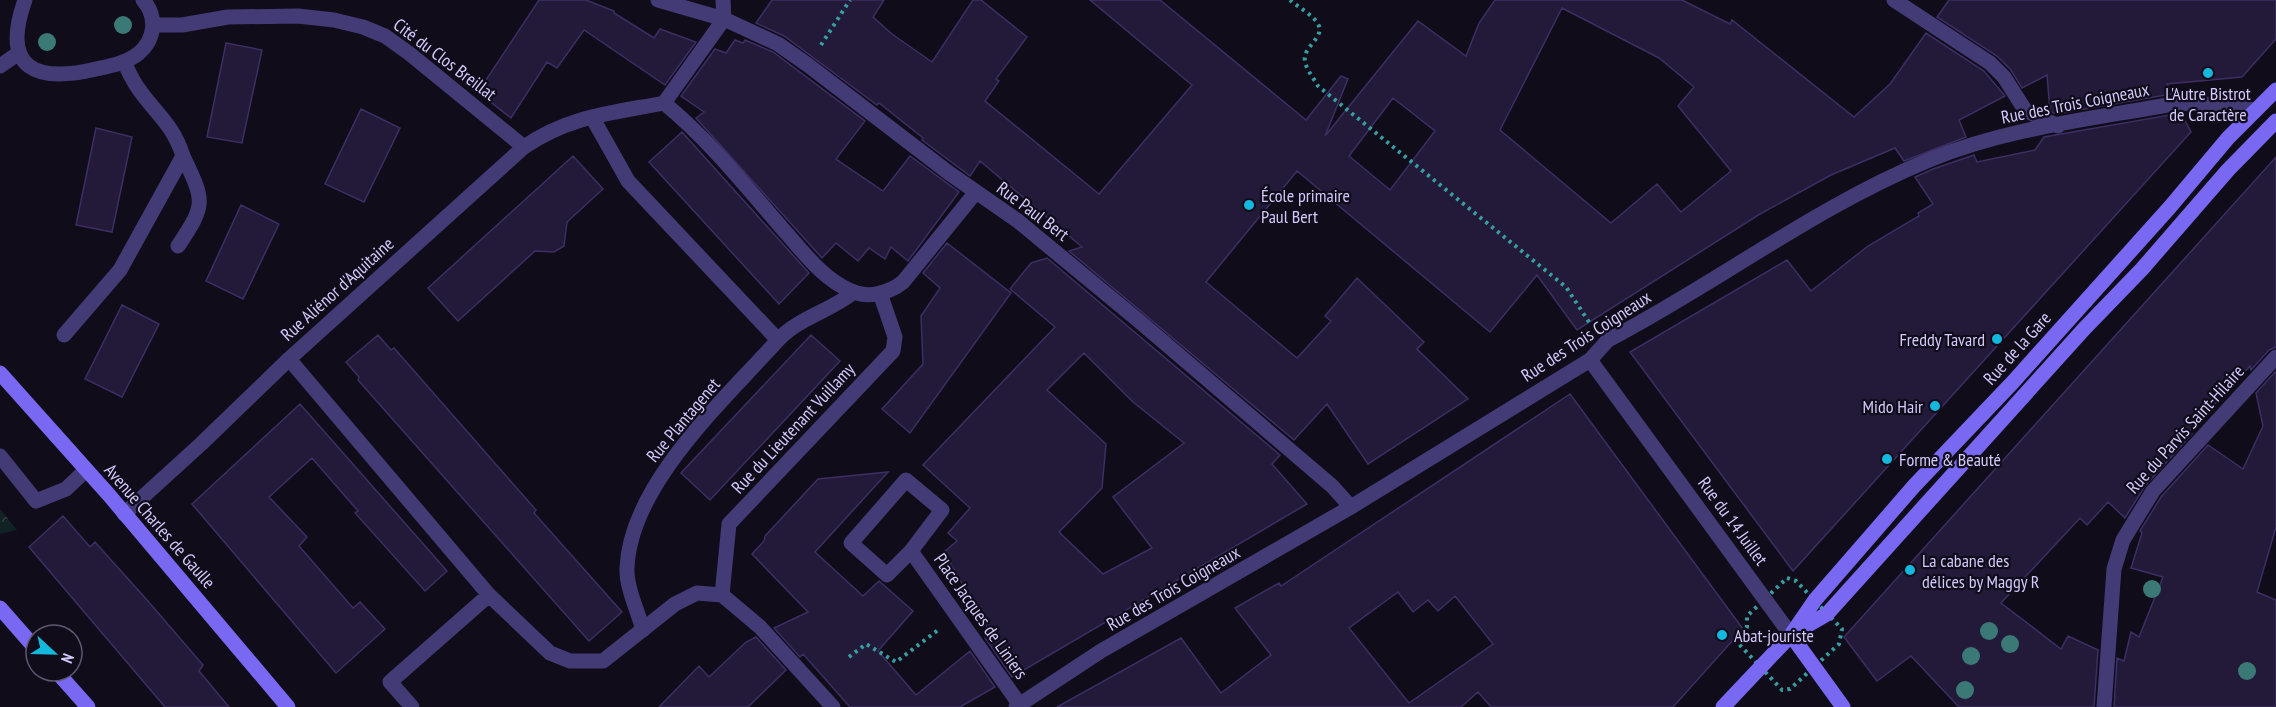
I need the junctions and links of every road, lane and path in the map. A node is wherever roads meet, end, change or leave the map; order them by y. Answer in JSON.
{"nodes":[{"id":1,"x":25,"y":0,"type":"edge"},
{"id":2,"x":143,"y":0,"type":"edge"},
{"id":3,"x":658,"y":0,"type":"edge"},
{"id":4,"x":723,"y":0,"type":"edge"},
{"id":5,"x":850,"y":0,"type":"edge"},
{"id":6,"x":1290,"y":0,"type":"edge"},
{"id":7,"x":1894,"y":0,"type":"edge"},
{"id":8,"x":724,"y":19,"type":"junction"},
{"id":9,"x":154,"y":25,"type":"junction"},
{"id":10,"x":13,"y":57,"type":"junction"},
{"id":11,"x":124,"y":62,"type":"junction"},
{"id":12,"x":808,"y":65,"type":"junction"},
{"id":13,"x":0,"y":66,"type":"edge"},
{"id":14,"x":2276,"y":90,"type":"edge"},
{"id":15,"x":664,"y":103,"type":"junction"},
{"id":16,"x":2254,"y":110,"type":"junction"},
{"id":17,"x":592,"y":117,"type":"junction"},
{"id":18,"x":2276,"y":121,"type":"edge"},
{"id":19,"x":2058,"y":126,"type":"junction"},
{"id":20,"x":524,"y":147,"type":"junction"},
{"id":21,"x":183,"y":156,"type":"junction"},
{"id":22,"x":976,"y":192,"type":"junction"},
{"id":23,"x":178,"y":246,"type":"dead end"},
{"id":24,"x":854,"y":292,"type":"junction"},
{"id":25,"x":880,"y":293,"type":"junction"},
{"id":26,"x":64,"y":335,"type":"dead end"},
{"id":27,"x":778,"y":340,"type":"junction"},
{"id":28,"x":1604,"y":345,"type":"junction"},
{"id":29,"x":2276,"y":357,"type":"edge"},
{"id":30,"x":289,"y":359,"type":"junction"},
{"id":31,"x":1590,"y":360,"type":"junction"},
{"id":32,"x":0,"y":373,"type":"edge"},
{"id":33,"x":0,"y":456,"type":"edge"},
{"id":34,"x":86,"y":470,"type":"junction"},
{"id":35,"x":1351,"y":507,"type":"junction"},
{"id":36,"x":124,"y":514,"type":"junction"},
{"id":37,"x":911,"y":551,"type":"junction"},
{"id":38,"x":489,"y":595,"type":"junction"},
{"id":39,"x":722,"y":595,"type":"junction"},
{"id":40,"x":0,"y":608,"type":"edge"},
{"id":41,"x":958,"y":616,"type":"junction"},
{"id":42,"x":643,"y":630,"type":"junction"},
{"id":43,"x":24,"y":635,"type":"edge"},
{"id":44,"x":1791,"y":635,"type":"junction"},
{"id":45,"x":849,"y":657,"type":"dead end"},
{"id":46,"x":67,"y":683,"type":"edge"},
{"id":47,"x":1019,"y":706,"type":"edge"},
{"id":48,"x":88,"y":707,"type":"edge"},
{"id":49,"x":288,"y":707,"type":"edge"},
{"id":50,"x":412,"y":707,"type":"edge"},
{"id":51,"x":833,"y":707,"type":"edge"},
{"id":52,"x":1723,"y":707,"type":"edge"},
{"id":53,"x":1843,"y":707,"type":"edge"},
{"id":54,"x":2104,"y":707,"type":"edge"}],
"edges":[{"from":1,"to":10,"type":"street"},
{"from":2,"to":9,"type":"street"},
{"from":3,"to":8,"type":"street","name":"Rue Paul Bert"},
{"from":4,"to":8,"type":"street"},
{"from":5,"to":12,"type":"path"},
{"from":6,"to":28,"type":"path"},
{"from":7,"to":19,"type":"street"},
{"from":8,"to":12,"type":"street","name":"Rue Paul Bert"},
{"from":8,"to":15,"type":"street"},
{"from":9,"to":11,"type":"street"},
{"from":9,"to":20,"type":"street","name":"Cité du Clos Breillat"},
{"from":10,"to":11,"type":"street"},
{"from":10,"to":13,"type":"street"},
{"from":11,"to":21,"type":"street"},
{"from":12,"to":22,"type":"street","name":"Rue Paul Bert"},
{"from":14,"to":16,"type":"main road","name":"Rue de la Gare"},
{"from":15,"to":17,"type":"street","name":"Rue Aliénor d'Aquitaine"},
{"from":15,"to":24,"type":"street"},
{"from":16,"to":19,"type":"street","name":"Rue des Trois Coigneaux"},
{"from":16,"to":44,"type":"main road","name":"Rue de la Gare"},
{"from":17,"to":20,"type":"street","name":"Rue Aliénor d'Aquitaine"},
{"from":17,"to":27,"type":"street"},
{"from":18,"to":44,"type":"main road","name":"Rue de la Gare"},
{"from":19,"to":28,"type":"street","name":"Rue des Trois Coigneaux"},
{"from":20,"to":30,"type":"street","name":"Rue Aliénor d'Aquitaine"},
{"from":21,"to":23,"type":"street"},
{"from":21,"to":26,"type":"street"},
{"from":22,"to":25,"type":"street"},
{"from":22,"to":35,"type":"street","name":"Rue Paul Bert"},
{"from":24,"to":25,"type":"street"},
{"from":24,"to":27,"type":"street"},
{"from":25,"to":39,"type":"street","name":"Rue du Lieutenant Vuillamy"},
{"from":27,"to":42,"type":"street","name":"Rue Plantagenet"},
{"from":28,"to":31,"type":"street","name":"Rue des Trois Coigneaux"},
{"from":29,"to":54,"type":"street","name":"Rue du Parvis Saint-Hilaire"},
{"from":30,"to":36,"type":"street","name":"Rue Aliénor d'Aquitaine"},
{"from":30,"to":38,"type":"street"},
{"from":31,"to":35,"type":"street","name":"Rue des Trois Coigneaux"},
{"from":31,"to":44,"type":"street","name":"Rue du 14 Juillet"},
{"from":32,"to":34,"type":"main road","name":"Avenue Charles de Gaulle"},
{"from":33,"to":34,"type":"street"},
{"from":34,"to":36,"type":"main road","name":"Avenue Charles de Gaulle"},
{"from":35,"to":47,"type":"street","name":"Rue des Trois Coigneaux"},
{"from":36,"to":49,"type":"main road","name":"Avenue Charles de Gaulle"},
{"from":37,"to":37,"type":"street","name":"Place Jacques de Liniers"},
{"from":37,"to":41,"type":"street","name":"Place Jacques de Liniers"},
{"from":38,"to":42,"type":"street"},
{"from":38,"to":50,"type":"street"},
{"from":39,"to":42,"type":"street"},
{"from":39,"to":51,"type":"street"},
{"from":40,"to":43,"type":"main road"},
{"from":41,"to":45,"type":"path"},
{"from":41,"to":47,"type":"street","name":"Place Jacques de Liniers"},
{"from":44,"to":52,"type":"main road","name":"Rue de la Gare"},
{"from":44,"to":53,"type":"main road","name":"Rue du 14 Juillet"},
{"from":46,"to":48,"type":"main road"}]}
